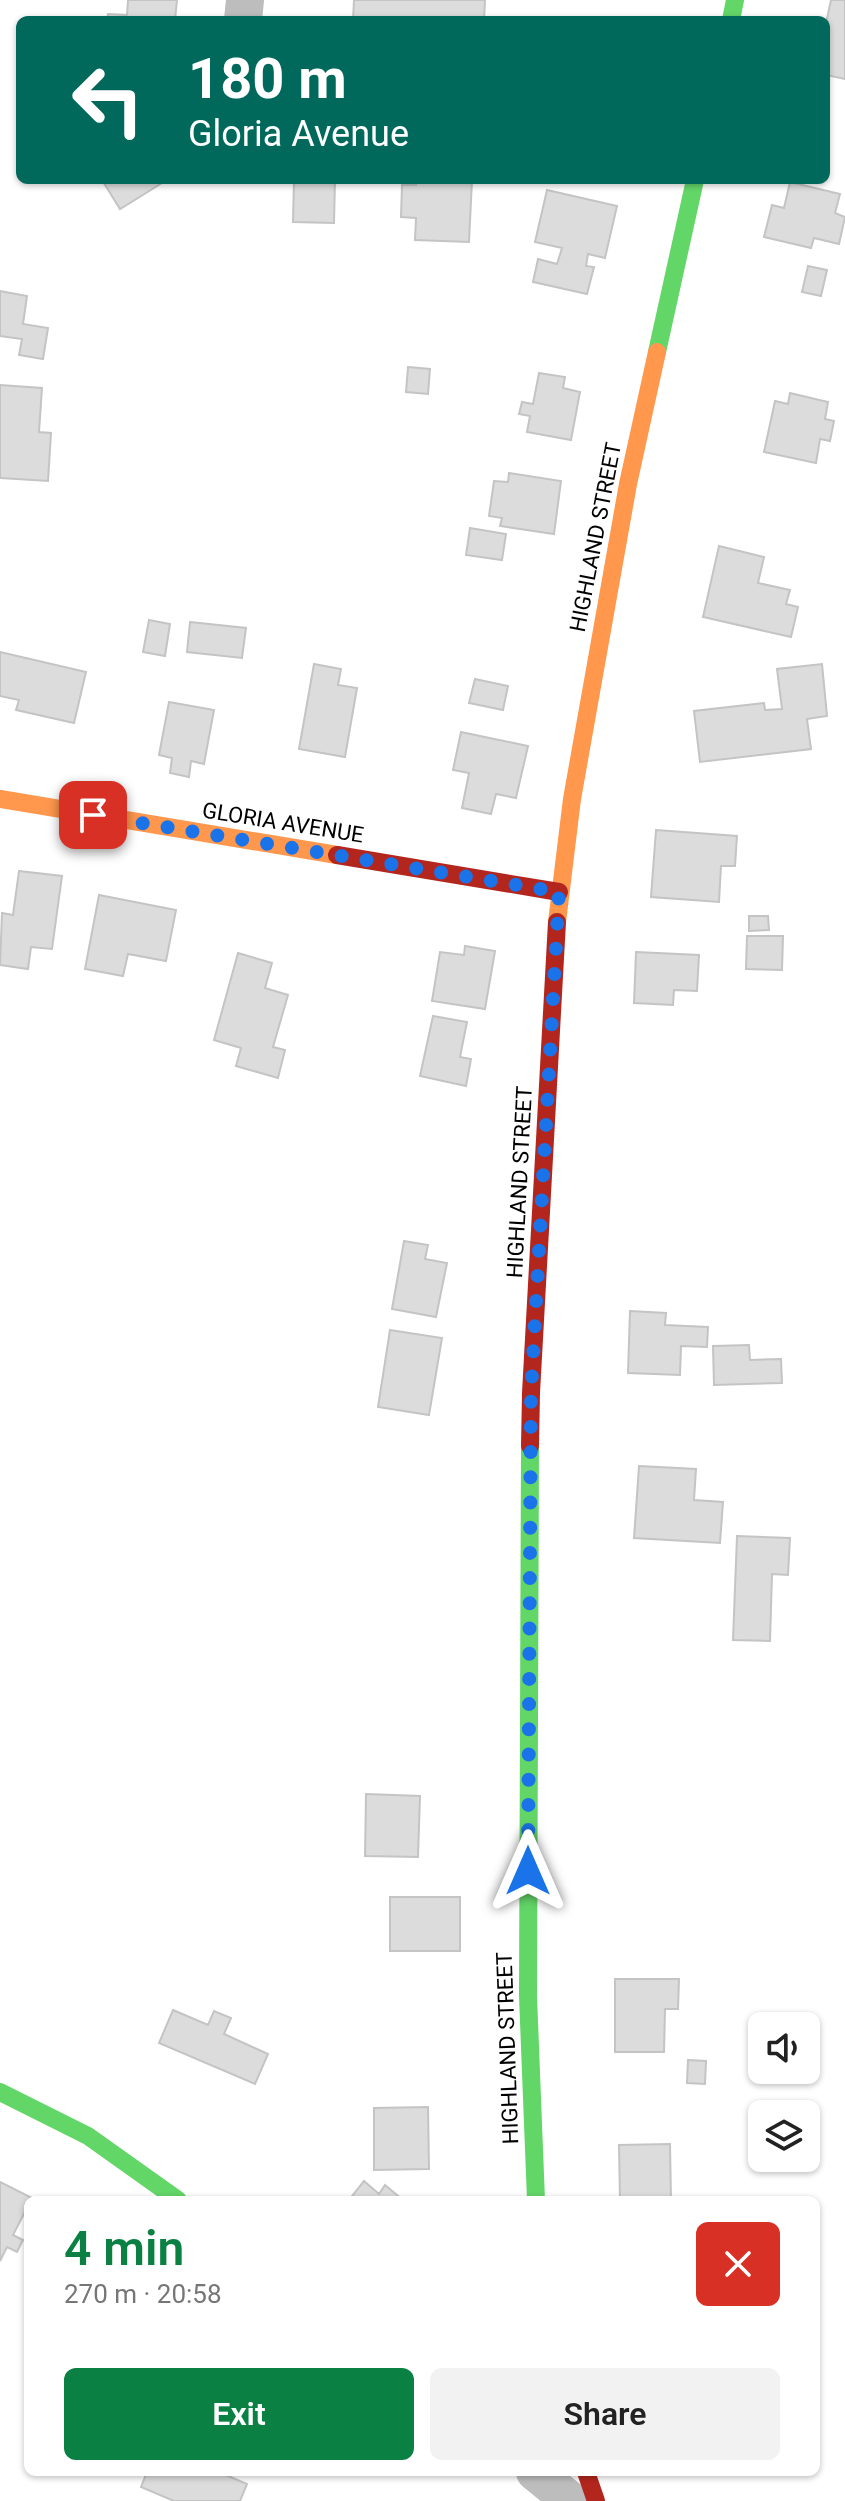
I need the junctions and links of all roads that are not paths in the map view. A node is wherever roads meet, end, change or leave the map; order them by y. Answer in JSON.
{"nodes":[{"id":1,"x":694,"y":184,"type":"edge"},
{"id":2,"x":0,"y":799,"type":"edge"},
{"id":3,"x":559,"y":892,"type":"junction"},
{"id":4,"x":0,"y":2092,"type":"edge"},
{"id":5,"x":172,"y":2196,"type":"edge"},
{"id":6,"x":536,"y":2196,"type":"edge"},
{"id":7,"x":540,"y":2476,"type":"edge"},
{"id":8,"x":587,"y":2476,"type":"edge"},
{"id":9,"x":571,"y":2501,"type":"edge"},
{"id":10,"x":596,"y":2501,"type":"edge"}],
"edges":[{"from":1,"to":3,"type":"street","name":"HIGHLAND STREET"},
{"from":2,"to":3,"type":"street","name":"GLORIA AVENUE"},
{"from":3,"to":6,"type":"street","name":"HIGHLAND STREET"},
{"from":4,"to":5,"type":"street"},
{"from":7,"to":9,"type":"street"},
{"from":8,"to":10,"type":"street"}]}
